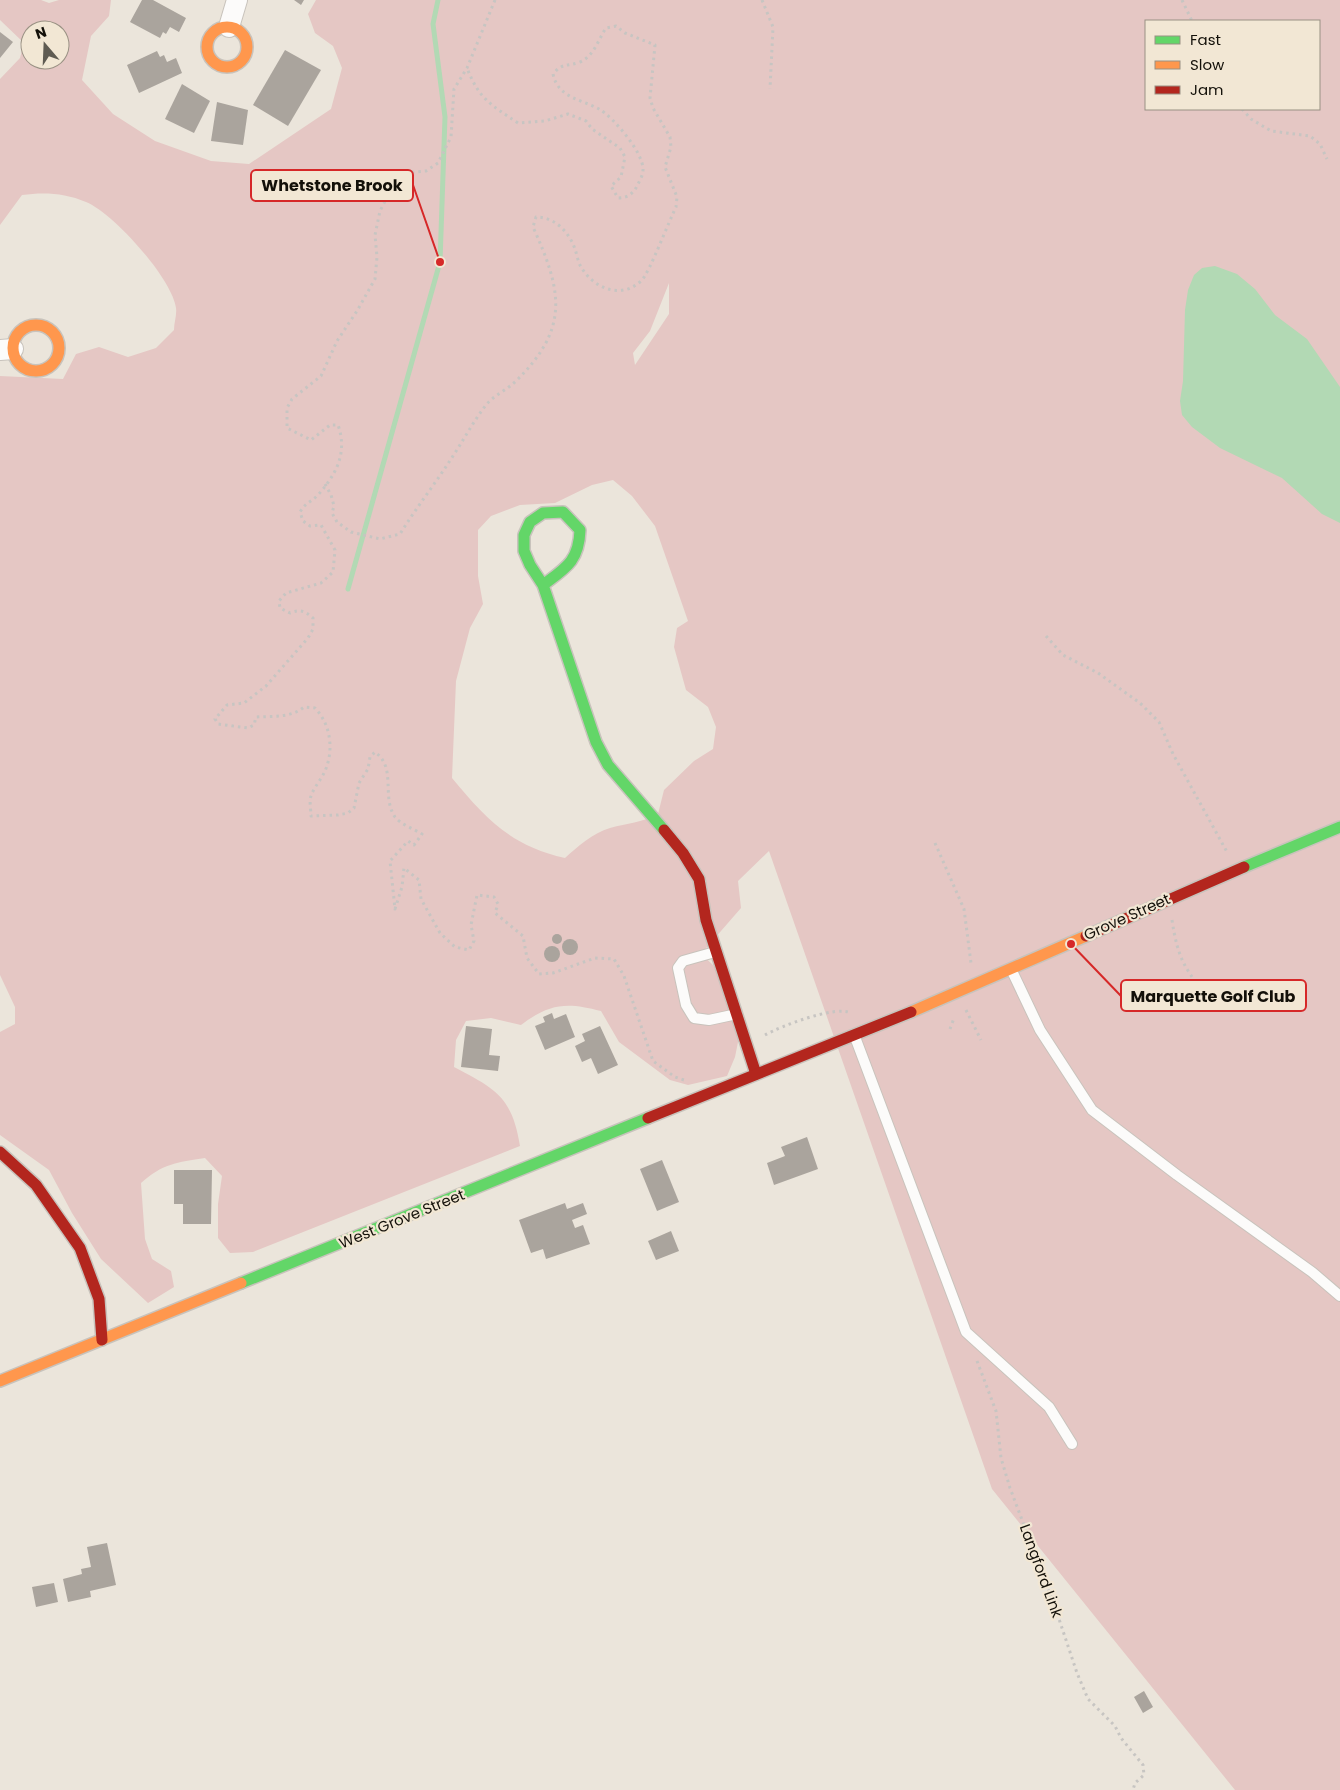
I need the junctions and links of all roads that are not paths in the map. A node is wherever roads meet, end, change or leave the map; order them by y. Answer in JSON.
{"nodes":[{"id":1,"x":237,"y":0,"type":"edge"},
{"id":2,"x":229,"y":27,"type":"dead end"},
{"id":3,"x":7,"y":349,"type":"edge"},
{"id":4,"x":543,"y":585,"type":"junction"},
{"id":5,"x":1340,"y":826,"type":"edge"},
{"id":6,"x":717,"y":951,"type":"junction"},
{"id":7,"x":1011,"y":968,"type":"junction"},
{"id":8,"x":738,"y":1014,"type":"junction"},
{"id":9,"x":854,"y":1035,"type":"junction"},
{"id":10,"x":804,"y":1054,"type":"joint"},
{"id":11,"x":756,"y":1074,"type":"junction"},
{"id":12,"x":0,"y":1152,"type":"edge"},
{"id":13,"x":1340,"y":1296,"type":"edge"},
{"id":14,"x":102,"y":1340,"type":"junction"},
{"id":15,"x":0,"y":1381,"type":"edge"},
{"id":16,"x":1072,"y":1444,"type":"dead end"}],
"edges":[{"from":1,"to":2,"type":"street"},
{"from":3,"to":3,"type":"main road"},
{"from":4,"to":4,"type":"main road"},
{"from":4,"to":6,"type":"main road"},
{"from":5,"to":7,"type":"main road","name":"Grove Street"},
{"from":6,"to":8,"type":"main road"},
{"from":6,"to":8,"type":"lane"},
{"from":7,"to":9,"type":"main road","name":"Grove Street"},
{"from":7,"to":13,"type":"lane"},
{"from":8,"to":11,"type":"main road"},
{"from":9,"to":10,"type":"main road","name":"Grove Street"},
{"from":9,"to":16,"type":"lane"},
{"from":10,"to":11,"type":"main road","name":"West Grove Street"},
{"from":11,"to":14,"type":"main road","name":"West Grove Street"},
{"from":12,"to":14,"type":"main road"},
{"from":14,"to":15,"type":"main road","name":"West Grove Street"}]}
